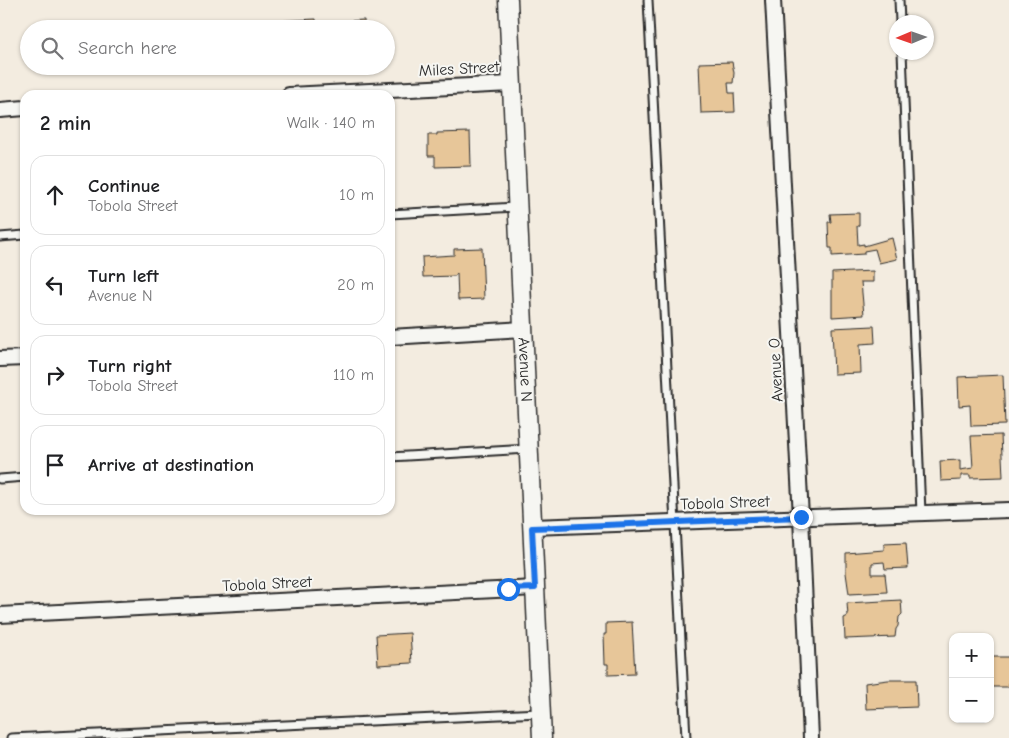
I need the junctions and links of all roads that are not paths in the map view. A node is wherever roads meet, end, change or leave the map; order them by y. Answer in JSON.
{"nodes":[{"id":1,"x":508,"y":0,"type":"edge"},
{"id":2,"x":648,"y":0,"type":"edge"},
{"id":3,"x":773,"y":0,"type":"edge"},
{"id":4,"x":900,"y":0,"type":"edge"},
{"id":5,"x":900,"y":15,"type":"edge"},
{"id":6,"x":902,"y":60,"type":"edge"},
{"id":7,"x":512,"y":84,"type":"junction"},
{"id":8,"x":390,"y":90,"type":"edge"},
{"id":9,"x":20,"y":108,"type":"edge"},
{"id":10,"x":0,"y":110,"type":"edge"},
{"id":11,"x":518,"y":207,"type":"junction"},
{"id":12,"x":395,"y":214,"type":"edge"},
{"id":13,"x":20,"y":235,"type":"edge"},
{"id":14,"x":0,"y":237,"type":"edge"},
{"id":15,"x":523,"y":329,"type":"junction"},
{"id":16,"x":395,"y":337,"type":"edge"},
{"id":17,"x":20,"y":358,"type":"edge"},
{"id":18,"x":0,"y":359,"type":"edge"},
{"id":19,"x":529,"y":449,"type":"junction"},
{"id":20,"x":395,"y":456,"type":"edge"},
{"id":21,"x":20,"y":477,"type":"edge"},
{"id":22,"x":0,"y":479,"type":"edge"},
{"id":23,"x":1009,"y":510,"type":"edge"},
{"id":24,"x":921,"y":513,"type":"junction"},
{"id":25,"x":801,"y":517,"type":"junction"},
{"id":26,"x":675,"y":522,"type":"junction"},
{"id":27,"x":532,"y":528,"type":"junction"},
{"id":28,"x":535,"y":588,"type":"junction"},
{"id":29,"x":0,"y":615,"type":"edge"},
{"id":30,"x":541,"y":713,"type":"junction"},
{"id":31,"x":11,"y":738,"type":"edge"},
{"id":32,"x":542,"y":738,"type":"edge"},
{"id":33,"x":686,"y":738,"type":"edge"},
{"id":34,"x":811,"y":738,"type":"edge"}],
"edges":[{"from":1,"to":7,"type":"street","name":"Avenue N"},
{"from":2,"to":26,"type":"lane"},
{"from":3,"to":25,"type":"street","name":"Avenue O"},
{"from":4,"to":5,"type":"lane"},
{"from":6,"to":24,"type":"lane"},
{"from":7,"to":8,"type":"street","name":"Miles Street"},
{"from":7,"to":11,"type":"street","name":"Avenue N"},
{"from":9,"to":10,"type":"street"},
{"from":11,"to":12,"type":"lane"},
{"from":11,"to":15,"type":"street","name":"Avenue N"},
{"from":13,"to":14,"type":"lane"},
{"from":15,"to":16,"type":"street"},
{"from":15,"to":19,"type":"street","name":"Avenue N"},
{"from":17,"to":18,"type":"street"},
{"from":19,"to":20,"type":"lane"},
{"from":19,"to":27,"type":"street","name":"Avenue N"},
{"from":21,"to":22,"type":"lane"},
{"from":23,"to":24,"type":"street","name":"Tobola Street"},
{"from":24,"to":25,"type":"street","name":"Tobola Street"},
{"from":25,"to":26,"type":"street","name":"Tobola Street"},
{"from":25,"to":34,"type":"street","name":"Avenue O"},
{"from":26,"to":27,"type":"street","name":"Tobola Street"},
{"from":26,"to":33,"type":"lane"},
{"from":27,"to":28,"type":"street","name":"Avenue N"},
{"from":28,"to":29,"type":"street","name":"Tobola Street"},
{"from":28,"to":30,"type":"street","name":"Avenue N"},
{"from":30,"to":31,"type":"lane"},
{"from":30,"to":32,"type":"street","name":"Avenue N"}]}
